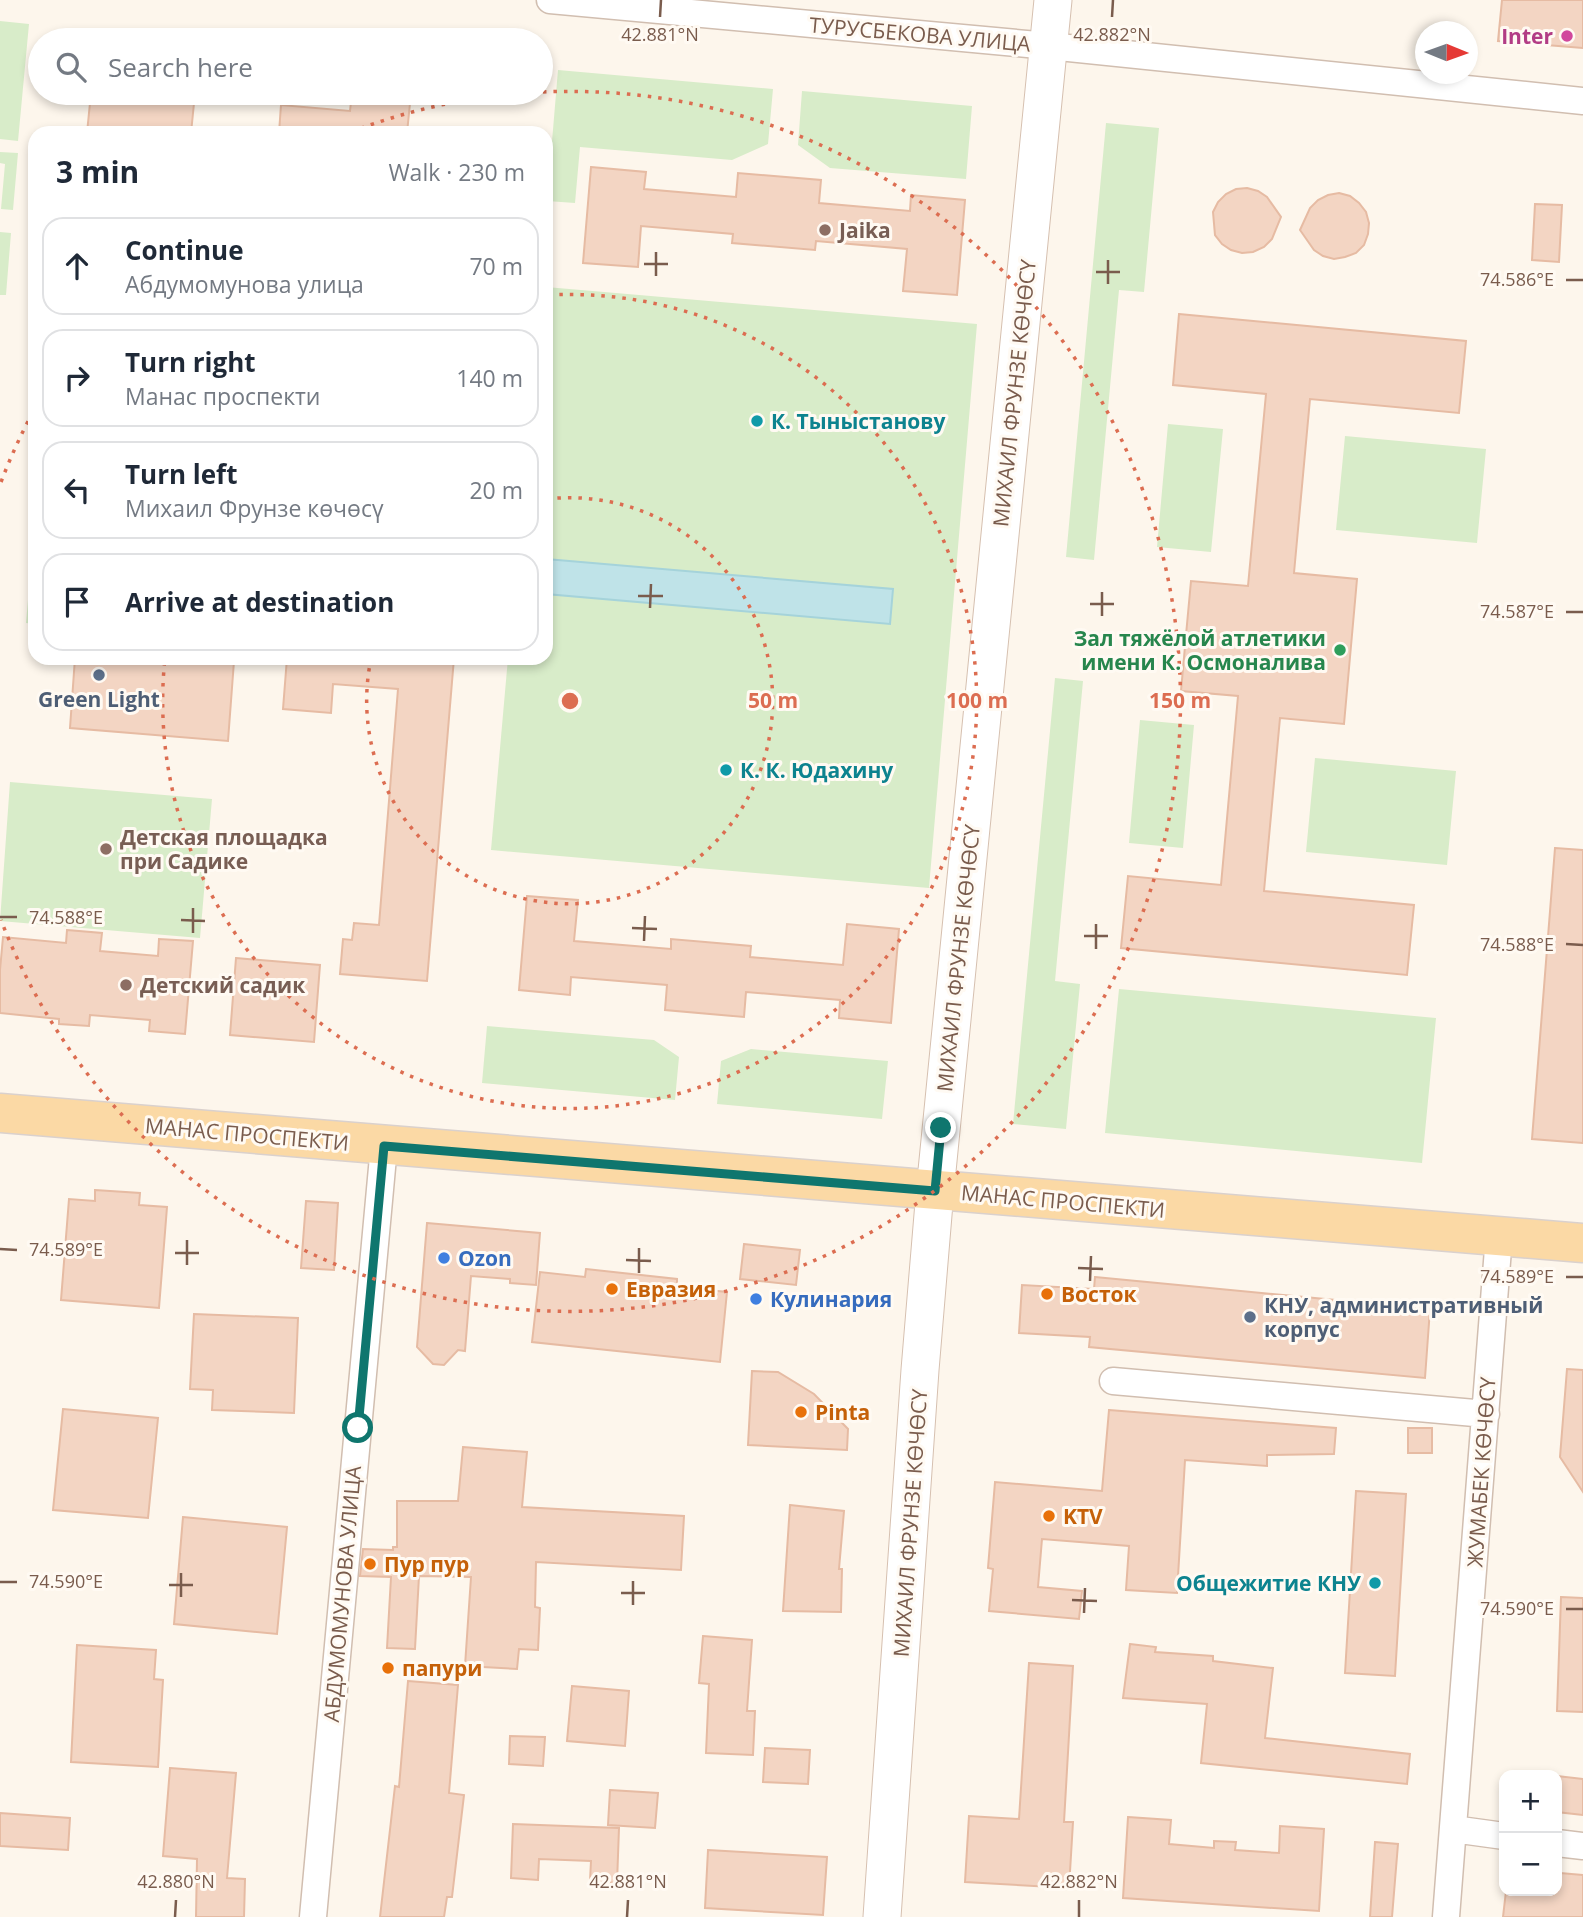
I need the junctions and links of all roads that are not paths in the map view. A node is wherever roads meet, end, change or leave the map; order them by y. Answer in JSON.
{"nodes":[{"id":1,"x":550,"y":0,"type":"edge"},
{"id":2,"x":1053,"y":0,"type":"edge"},
{"id":3,"x":1049,"y":46,"type":"junction"},
{"id":4,"x":1583,"y":101,"type":"edge"},
{"id":5,"x":0,"y":1113,"type":"edge"},
{"id":6,"x":384,"y":1146,"type":"junction"},
{"id":7,"x":935,"y":1191,"type":"junction"},
{"id":8,"x":1499,"y":1236,"type":"junction"},
{"id":9,"x":1583,"y":1243,"type":"edge"},
{"id":10,"x":1113,"y":1381,"type":"dead end"},
{"id":11,"x":1486,"y":1414,"type":"junction"},
{"id":12,"x":1453,"y":1829,"type":"junction"},
{"id":13,"x":1499,"y":1835,"type":"edge"},
{"id":14,"x":1562,"y":1844,"type":"edge"},
{"id":15,"x":1583,"y":1846,"type":"edge"},
{"id":16,"x":313,"y":1917,"type":"edge"},
{"id":17,"x":882,"y":1917,"type":"edge"},
{"id":18,"x":1446,"y":1917,"type":"edge"}],
"edges":[{"from":1,"to":3,"type":"street","name":"ТУРУСБЕКОВА УЛИЦА"},
{"from":2,"to":3,"type":"main road","name":"МИХАИЛ ФРУНЗЕ КӨЧӨСҮ"},
{"from":3,"to":4,"type":"street","name":"ТУРУСБЕКОВА УЛИЦА"},
{"from":3,"to":7,"type":"main road","name":"МИХАИЛ ФРУНЗЕ КӨЧӨСҮ"},
{"from":5,"to":6,"type":"main road","name":"МАНАС ПРОСПЕКТИ"},
{"from":6,"to":7,"type":"main road","name":"МАНАС ПРОСПЕКТИ"},
{"from":6,"to":16,"type":"street","name":"АБДУМОМУНОВА УЛИЦА"},
{"from":7,"to":8,"type":"main road","name":"МАНАС ПРОСПЕКТИ"},
{"from":7,"to":17,"type":"main road","name":"МИХАИЛ ФРУНЗЕ КӨЧӨСҮ"},
{"from":8,"to":9,"type":"main road","name":"МАНАС ПРОСПЕКТИ"},
{"from":8,"to":11,"type":"street","name":"ЖУМАБЕК КӨЧӨСҮ"},
{"from":10,"to":11,"type":"street"},
{"from":11,"to":12,"type":"street","name":"ЖУМАБЕК КӨЧӨСҮ"},
{"from":12,"to":13,"type":"street"},
{"from":12,"to":18,"type":"street","name":"ЖУМАБЕК КӨЧӨСҮ"},
{"from":14,"to":15,"type":"street"}]}
